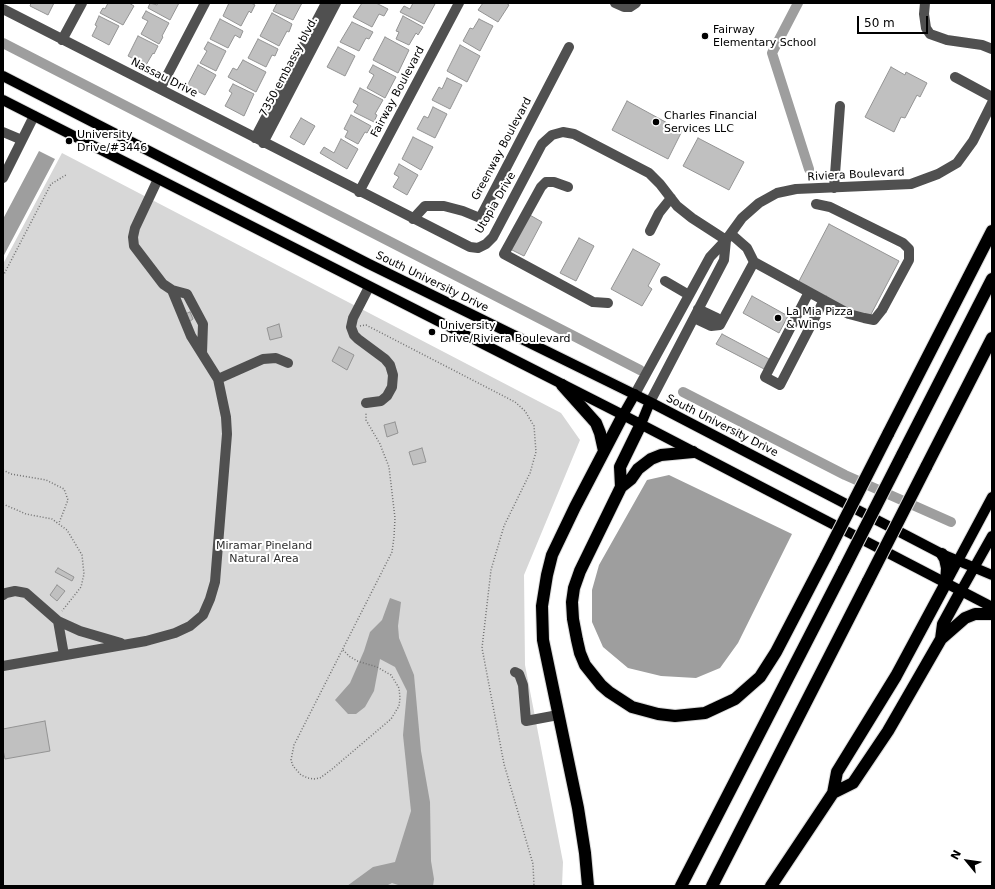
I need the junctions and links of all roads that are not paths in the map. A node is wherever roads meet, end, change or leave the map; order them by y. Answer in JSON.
{"nodes":[{"id":1,"x":82,"y":3,"type":"edge"},
{"id":2,"x":205,"y":3,"type":"edge"},
{"id":3,"x":326,"y":3,"type":"edge"},
{"id":4,"x":336,"y":3,"type":"edge"},
{"id":5,"x":459,"y":3,"type":"edge"},
{"id":6,"x":615,"y":3,"type":"edge"},
{"id":7,"x":636,"y":3,"type":"edge"},
{"id":8,"x":925,"y":3,"type":"edge"},
{"id":9,"x":3,"y":9,"type":"edge"},
{"id":10,"x":62,"y":40,"type":"junction"},
{"id":11,"x":570,"y":47,"type":"dead end"},
{"id":12,"x":992,"y":50,"type":"edge"},
{"id":13,"x":3,"y":76,"type":"edge"},
{"id":14,"x":955,"y":78,"type":"dead end"},
{"id":15,"x":160,"y":89,"type":"junction"},
{"id":16,"x":992,"y":97,"type":"edge"},
{"id":17,"x":3,"y":100,"type":"edge"},
{"id":18,"x":992,"y":103,"type":"edge"},
{"id":19,"x":840,"y":106,"type":"dead end"},
{"id":20,"x":34,"y":116,"type":"junction"},
{"id":21,"x":3,"y":132,"type":"edge"},
{"id":22,"x":22,"y":140,"type":"junction"},
{"id":23,"x":259,"y":140,"type":"junction"},
{"id":24,"x":3,"y":178,"type":"edge"},
{"id":25,"x":158,"y":179,"type":"junction"},
{"id":26,"x":568,"y":187,"type":"dead end"},
{"id":27,"x":834,"y":188,"type":"junction"},
{"id":28,"x":359,"y":192,"type":"junction"},
{"id":29,"x":671,"y":198,"type":"junction"},
{"id":30,"x":816,"y":204,"type":"dead end"},
{"id":31,"x":413,"y":219,"type":"junction"},
{"id":32,"x":650,"y":231,"type":"dead end"},
{"id":33,"x":992,"y":231,"type":"edge"},
{"id":34,"x":728,"y":237,"type":"junction"},
{"id":35,"x":754,"y":262,"type":"junction"},
{"id":36,"x":992,"y":279,"type":"edge"},
{"id":37,"x":665,"y":281,"type":"dead end"},
{"id":38,"x":369,"y":286,"type":"junction"},
{"id":39,"x":172,"y":290,"type":"junction"},
{"id":40,"x":809,"y":292,"type":"junction"},
{"id":41,"x":689,"y":295,"type":"junction"},
{"id":42,"x":824,"y":300,"type":"junction"},
{"id":43,"x":608,"y":303,"type":"dead end"},
{"id":44,"x":696,"y":313,"type":"junction"},
{"id":45,"x":992,"y":338,"type":"edge"},
{"id":46,"x":202,"y":353,"type":"junction"},
{"id":47,"x":288,"y":362,"type":"dead end"},
{"id":48,"x":218,"y":379,"type":"junction"},
{"id":49,"x":562,"y":384,"type":"junction"},
{"id":50,"x":635,"y":394,"type":"junction"},
{"id":51,"x":650,"y":402,"type":"junction"},
{"id":52,"x":366,"y":403,"type":"road end"},
{"id":53,"x":623,"y":415,"type":"junction"},
{"id":54,"x":641,"y":424,"type":"junction"},
{"id":55,"x":604,"y":451,"type":"junction"},
{"id":56,"x":693,"y":452,"type":"junction"},
{"id":57,"x":621,"y":487,"type":"junction"},
{"id":58,"x":992,"y":497,"type":"edge"},
{"id":59,"x":992,"y":536,"type":"edge"},
{"id":60,"x":942,"y":554,"type":"junction"},
{"id":61,"x":959,"y":561,"type":"junction"},
{"id":62,"x":975,"y":566,"type":"junction"},
{"id":63,"x":992,"y":575,"type":"edge"},
{"id":64,"x":946,"y":583,"type":"junction"},
{"id":65,"x":961,"y":591,"type":"junction"},
{"id":66,"x":3,"y":596,"type":"edge"},
{"id":67,"x":992,"y":607,"type":"edge"},
{"id":68,"x":992,"y":614,"type":"edge"},
{"id":69,"x":57,"y":620,"type":"junction"},
{"id":70,"x":941,"y":639,"type":"junction"},
{"id":71,"x":125,"y":644,"type":"junction"},
{"id":72,"x":64,"y":655,"type":"junction"},
{"id":73,"x":3,"y":666,"type":"edge"},
{"id":74,"x":515,"y":672,"type":"dead end"},
{"id":75,"x":558,"y":715,"type":"junction"},
{"id":76,"x":833,"y":792,"type":"junction"},
{"id":77,"x":588,"y":886,"type":"edge"},
{"id":78,"x":681,"y":886,"type":"edge"},
{"id":79,"x":712,"y":886,"type":"edge"},
{"id":80,"x":771,"y":886,"type":"edge"}],
"edges":[{"from":1,"to":10,"type":"street"},
{"from":2,"to":15,"type":"street"},
{"from":3,"to":23,"type":"street"},
{"from":4,"to":23,"type":"street","name":"7350 embassy blvd."},
{"from":5,"to":28,"type":"street","name":"Fairway Boulevard"},
{"from":6,"to":7,"type":"street"},
{"from":8,"to":12,"type":"street"},
{"from":9,"to":10,"type":"street"},
{"from":10,"to":15,"type":"street","name":"Nassau Drive"},
{"from":11,"to":31,"type":"street","name":"Greenway Boulevard"},
{"from":13,"to":50,"type":"main road","name":"South University Drive"},
{"from":14,"to":16,"type":"street"},
{"from":15,"to":23,"type":"street","name":"Nassau Drive"},
{"from":17,"to":20,"type":"main road"},
{"from":18,"to":27,"type":"street","name":"Riviera Boulevard"},
{"from":19,"to":27,"type":"street"},
{"from":20,"to":22,"type":"street"},
{"from":20,"to":25,"type":"main road"},
{"from":21,"to":22,"type":"street"},
{"from":22,"to":24,"type":"street"},
{"from":23,"to":28,"type":"street","name":"Utopia Drive"},
{"from":25,"to":38,"type":"main road"},
{"from":25,"to":39,"type":"street"},
{"from":26,"to":43,"type":"street"},
{"from":27,"to":34,"type":"street","name":"Riviera Boulevard"},
{"from":28,"to":31,"type":"street","name":"Utopia Drive"},
{"from":29,"to":31,"type":"street","name":"Utopia Drive"},
{"from":29,"to":32,"type":"street"},
{"from":29,"to":34,"type":"street","name":"Utopia Drive"},
{"from":30,"to":42,"type":"street"},
{"from":33,"to":57,"type":"highway","bridge":true},
{"from":34,"to":35,"type":"street","name":"Utopia Drive"},
{"from":34,"to":41,"type":"street","name":"Riviera Boulevard"},
{"from":34,"to":44,"type":"street","name":"Riviera Boulevard"},
{"from":35,"to":40,"type":"street"},
{"from":35,"to":44,"type":"street"},
{"from":36,"to":78,"type":"highway","bridge":true},
{"from":37,"to":41,"type":"street"},
{"from":38,"to":49,"type":"main road"},
{"from":38,"to":52,"type":"street"},
{"from":39,"to":46,"type":"street"},
{"from":39,"to":46,"type":"street"},
{"from":40,"to":42,"type":"street"},
{"from":40,"to":42,"type":"street"},
{"from":41,"to":50,"type":"street","name":"Riviera Boulevard"},
{"from":44,"to":51,"type":"street","name":"Riviera Boulevard"},
{"from":45,"to":79,"type":"highway","bridge":true},
{"from":46,"to":48,"type":"street"},
{"from":47,"to":48,"type":"street"},
{"from":48,"to":71,"type":"street"},
{"from":49,"to":53,"type":"main road"},
{"from":49,"to":55,"type":"highway"},
{"from":50,"to":51,"type":"main road","name":"South University Drive"},
{"from":50,"to":53,"type":"main road"},
{"from":51,"to":54,"type":"main road"},
{"from":51,"to":60,"type":"main road","name":"South University Drive"},
{"from":53,"to":54,"type":"main road"},
{"from":53,"to":55,"type":"highway"},
{"from":54,"to":56,"type":"main road"},
{"from":54,"to":57,"type":"highway"},
{"from":55,"to":75,"type":"highway"},
{"from":56,"to":57,"type":"highway"},
{"from":56,"to":64,"type":"main road"},
{"from":58,"to":61,"type":"main road"},
{"from":59,"to":62,"type":"main road"},
{"from":60,"to":61,"type":"main road","name":"South University Drive"},
{"from":60,"to":64,"type":"highway"},
{"from":61,"to":62,"type":"main road","name":"South University Drive"},
{"from":61,"to":64,"type":"main road"},
{"from":62,"to":63,"type":"main road","name":"South University Drive"},
{"from":62,"to":65,"type":"main road"},
{"from":64,"to":65,"type":"main road"},
{"from":64,"to":76,"type":"highway"},
{"from":65,"to":67,"type":"main road"},
{"from":65,"to":70,"type":"highway"},
{"from":66,"to":69,"type":"street"},
{"from":68,"to":70,"type":"highway"},
{"from":69,"to":71,"type":"street"},
{"from":69,"to":72,"type":"street"},
{"from":70,"to":76,"type":"highway"},
{"from":71,"to":72,"type":"street"},
{"from":72,"to":73,"type":"street"},
{"from":74,"to":75,"type":"street"},
{"from":75,"to":77,"type":"highway"},
{"from":76,"to":80,"type":"highway"}]}
